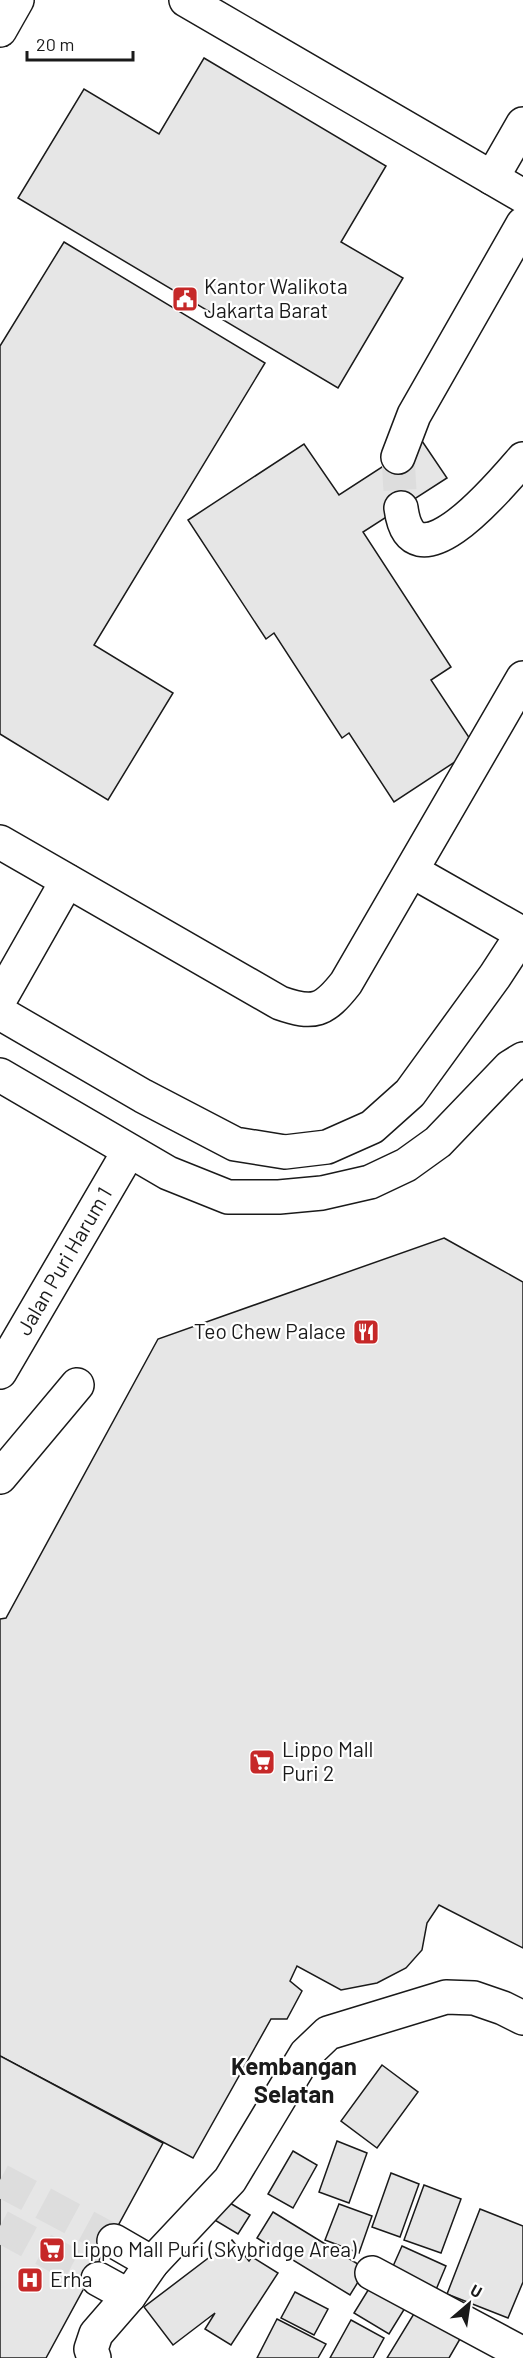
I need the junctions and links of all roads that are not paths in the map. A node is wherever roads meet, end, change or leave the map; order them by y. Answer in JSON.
{"nodes":[{"id":1,"x":18,"y":0,"type":"edge"},
{"id":2,"x":186,"y":0,"type":"edge"},
{"id":3,"x":0,"y":30,"type":"edge"},
{"id":4,"x":523,"y":124,"type":"edge"},
{"id":5,"x":492,"y":178,"type":"junction"},
{"id":6,"x":523,"y":196,"type":"edge"},
{"id":7,"x":523,"y":224,"type":"edge"},
{"id":8,"x":398,"y":457,"type":"tunnel mouth"},
{"id":9,"x":523,"y":459,"type":"edge"},
{"id":10,"x":401,"y":508,"type":"tunnel mouth"},
{"id":11,"x":523,"y":678,"type":"edge"},
{"id":12,"x":0,"y":842,"type":"edge"},
{"id":13,"x":412,"y":871,"type":"junction"},
{"id":14,"x":67,"y":881,"type":"junction"},
{"id":15,"x":523,"y":934,"type":"edge"},
{"id":16,"x":1,"y":1002,"type":"edge"},
{"id":17,"x":523,"y":1059,"type":"edge"},
{"id":18,"x":0,"y":1075,"type":"edge"},
{"id":19,"x":129,"y":1151,"type":"junction"},
{"id":20,"x":0,"y":1372,"type":"edge"},
{"id":21,"x":77,"y":1385,"type":"dead end"},
{"id":22,"x":0,"y":1477,"type":"edge"},
{"id":23,"x":523,"y":2018,"type":"edge"},
{"id":24,"x":114,"y":2241,"type":"tunnel mouth"},
{"id":25,"x":152,"y":2263,"type":"junction"},
{"id":26,"x":372,"y":2273,"type":"dead end"},
{"id":27,"x":98,"y":2279,"type":"tunnel mouth"},
{"id":28,"x":129,"y":2296,"type":"junction"},
{"id":29,"x":523,"y":2354,"type":"edge"},
{"id":30,"x":94,"y":2358,"type":"edge"}],
"edges":[{"from":1,"to":3,"type":"street"},
{"from":2,"to":5,"type":"street"},
{"from":4,"to":5,"type":"street"},
{"from":5,"to":6,"type":"street"},
{"from":7,"to":8,"type":"street"},
{"from":9,"to":10,"type":"street"},
{"from":11,"to":13,"type":"street"},
{"from":12,"to":14,"type":"street"},
{"from":13,"to":14,"type":"street"},
{"from":13,"to":15,"type":"street"},
{"from":14,"to":16,"type":"street"},
{"from":15,"to":16,"type":"street"},
{"from":17,"to":19,"type":"street"},
{"from":18,"to":19,"type":"street"},
{"from":19,"to":20,"type":"street","name":"Jalan Puri Harum 1"},
{"from":21,"to":22,"type":"street"},
{"from":23,"to":25,"type":"street"},
{"from":24,"to":25,"type":"street"},
{"from":25,"to":28,"type":"street"},
{"from":26,"to":29,"type":"street"},
{"from":27,"to":28,"type":"street"},
{"from":28,"to":30,"type":"street"}]}
